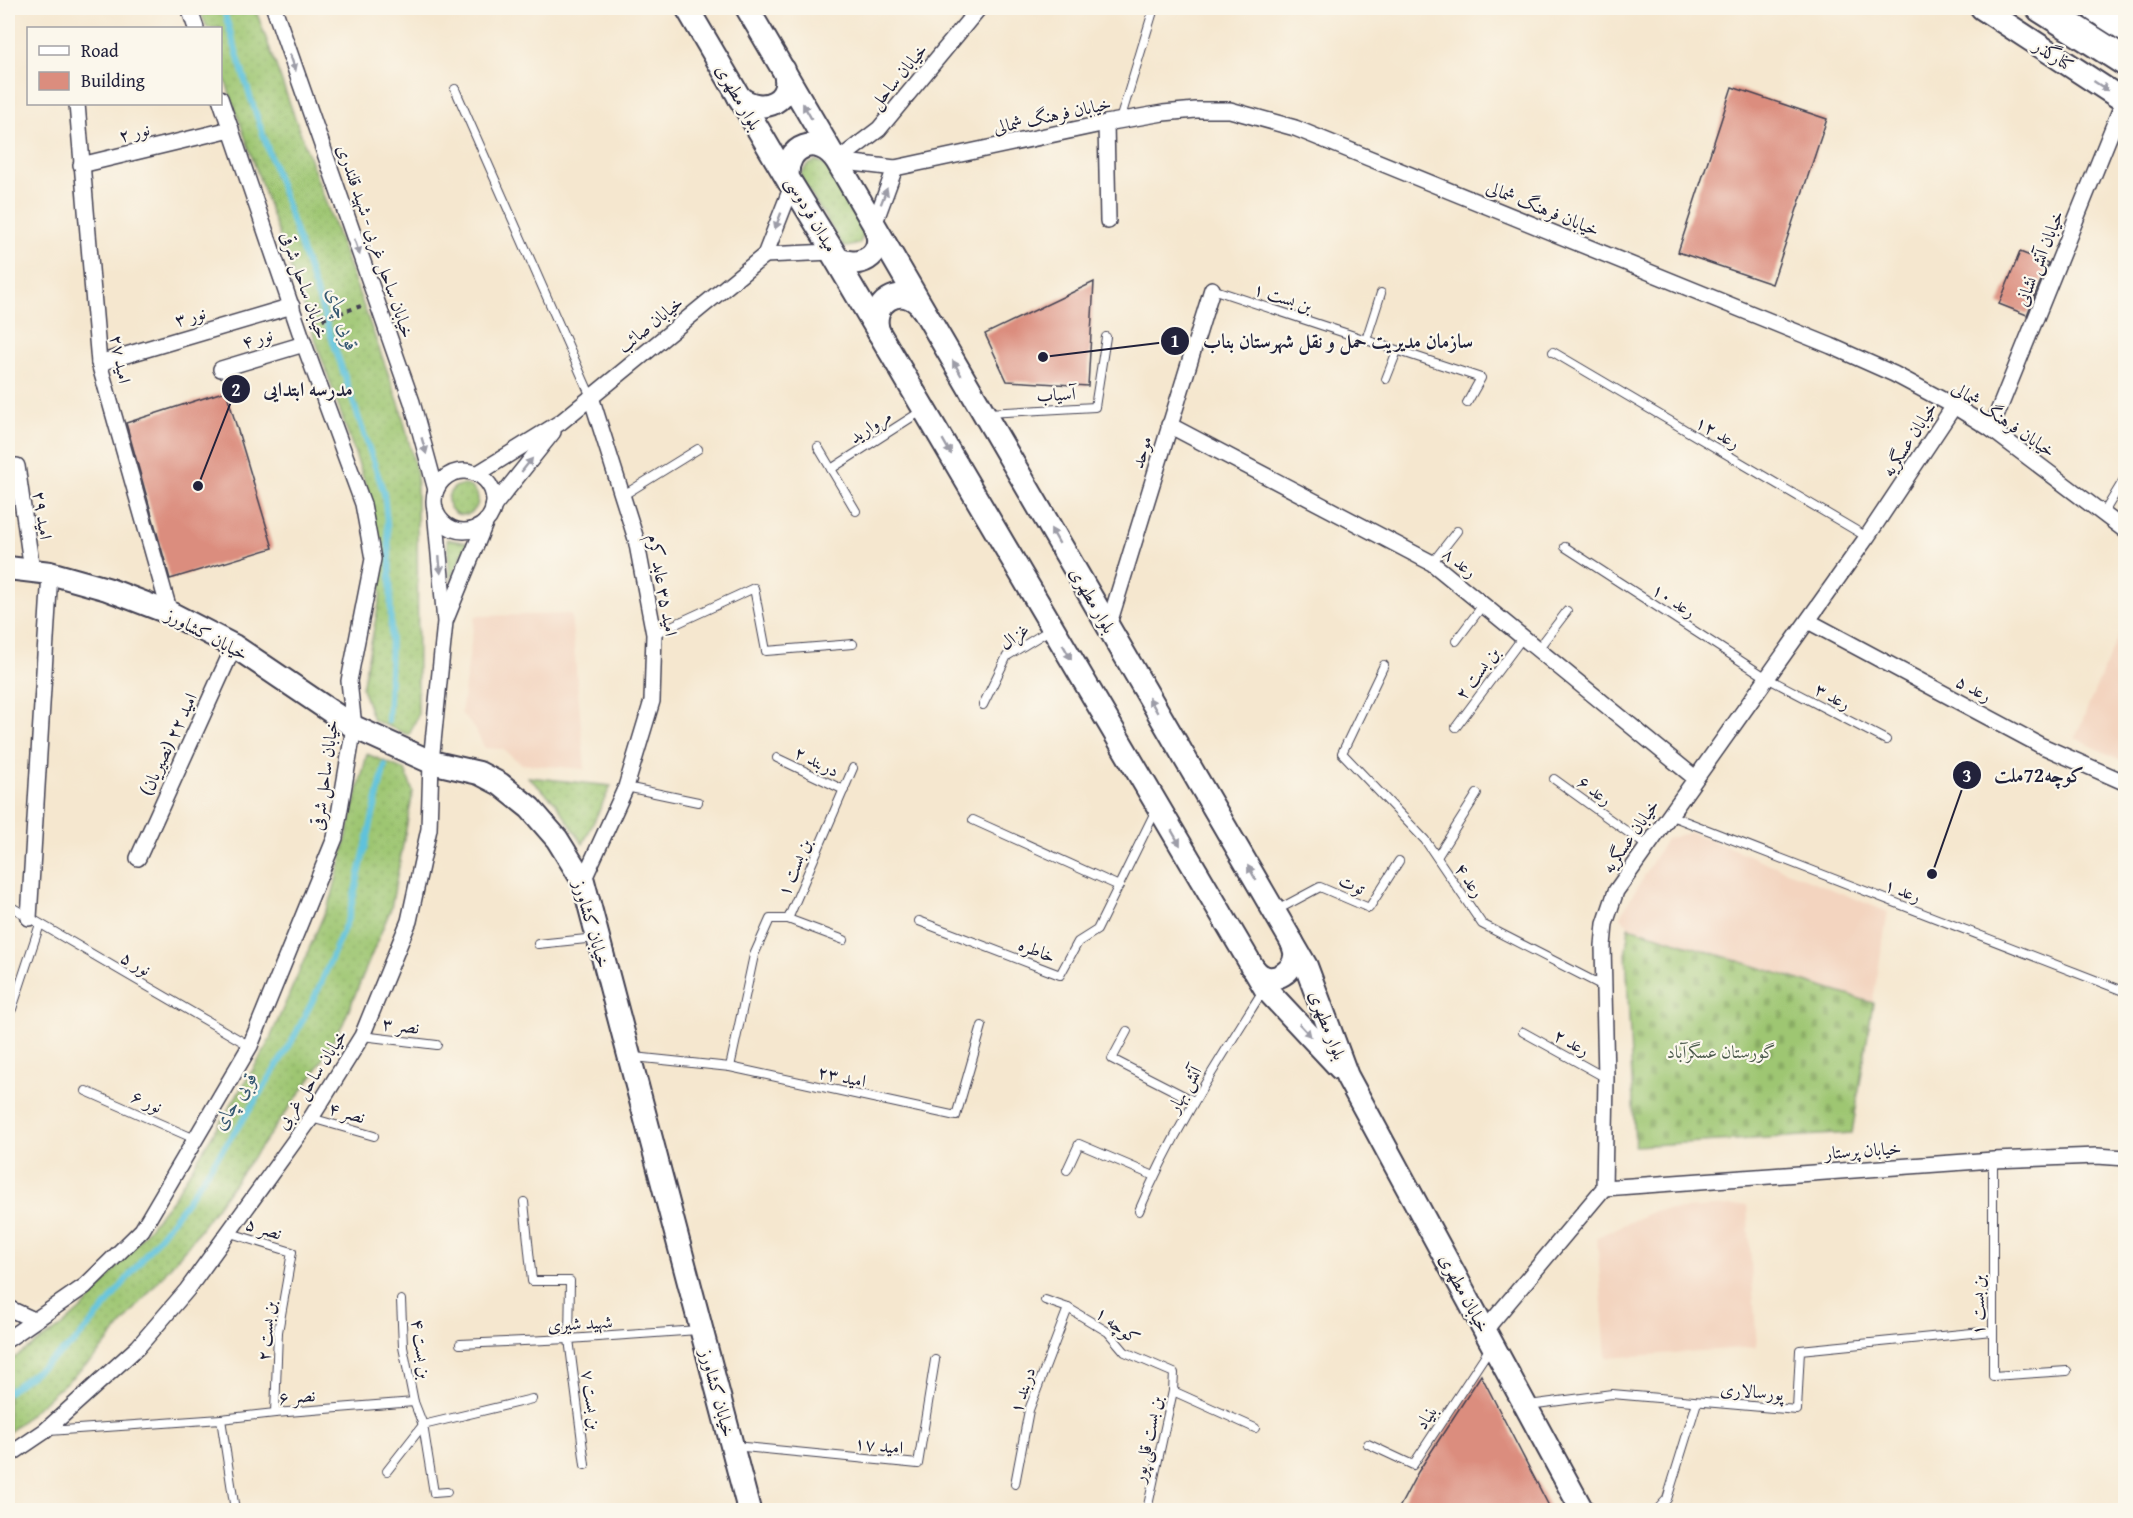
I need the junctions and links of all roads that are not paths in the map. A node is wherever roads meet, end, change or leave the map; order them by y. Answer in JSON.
{"nodes":[{"id":1,"x":189,"y":8,"type":"edge"},
{"id":2,"x":274,"y":8,"type":"edge"},
{"id":3,"x":687,"y":8,"type":"edge"},
{"id":4,"x":747,"y":8,"type":"edge"},
{"id":5,"x":979,"y":8,"type":"edge"},
{"id":6,"x":1154,"y":8,"type":"edge"},
{"id":7,"x":1982,"y":8,"type":"edge"},
{"id":8,"x":2041,"y":8,"type":"edge"},
{"id":9,"x":2096,"y":8,"type":"edge"},
{"id":10,"x":196,"y":27,"type":"edge"},
{"id":11,"x":2126,"y":27,"type":"edge"},
{"id":12,"x":2126,"y":62,"type":"edge"},
{"id":13,"x":784,"y":70,"type":"junction"},
{"id":14,"x":455,"y":89,"type":"dead end"},
{"id":15,"x":740,"y":97,"type":"junction"},
{"id":16,"x":2125,"y":101,"type":"edge"},
{"id":17,"x":222,"y":104,"type":"edge"},
{"id":18,"x":77,"y":105,"type":"edge"},
{"id":19,"x":1113,"y":122,"type":"junction"},
{"id":20,"x":231,"y":129,"type":"junction"},
{"id":21,"x":837,"y":161,"type":"junction"},
{"id":22,"x":81,"y":165,"type":"junction"},
{"id":23,"x":895,"y":168,"type":"junction"},
{"id":24,"x":792,"y":186,"type":"junction"},
{"id":25,"x":1108,"y":221,"type":"dead end"},
{"id":26,"x":874,"y":225,"type":"junction"},
{"id":27,"x":832,"y":252,"type":"junction"},
{"id":28,"x":765,"y":255,"type":"junction"},
{"id":29,"x":1212,"y":289,"type":"joint"},
{"id":30,"x":1381,"y":293,"type":"dead end"},
{"id":31,"x":292,"y":306,"type":"junction"},
{"id":32,"x":922,"y":308,"type":"junction"},
{"id":33,"x":879,"y":333,"type":"junction"},
{"id":34,"x":1106,"y":337,"type":"dead end"},
{"id":35,"x":1366,"y":340,"type":"junction"},
{"id":36,"x":304,"y":344,"type":"junction"},
{"id":37,"x":1397,"y":351,"type":"junction"},
{"id":38,"x":1553,"y":352,"type":"dead end"},
{"id":39,"x":99,"y":363,"type":"junction"},
{"id":40,"x":220,"y":369,"type":"dead end"},
{"id":41,"x":1386,"y":379,"type":"dead end"},
{"id":42,"x":591,"y":397,"type":"junction"},
{"id":43,"x":1467,"y":403,"type":"dead end"},
{"id":44,"x":1954,"y":406,"type":"junction"},
{"id":45,"x":925,"y":409,"type":"junction"},
{"id":46,"x":984,"y":414,"type":"junction"},
{"id":47,"x":561,"y":422,"type":"junction"},
{"id":48,"x":1169,"y":424,"type":"junction"},
{"id":49,"x":1991,"y":429,"type":"junction"},
{"id":50,"x":818,"y":447,"type":"dead end"},
{"id":51,"x":698,"y":449,"type":"dead end"},
{"id":52,"x":17,"y":466,"type":"dead end"},
{"id":53,"x":831,"y":469,"type":"junction"},
{"id":54,"x":477,"y":474,"type":"junction"},
{"id":55,"x":2126,"y":476,"type":"edge"},
{"id":56,"x":436,"y":490,"type":"junction"},
{"id":57,"x":622,"y":496,"type":"junction"},
{"id":58,"x":435,"y":509,"type":"junction"},
{"id":59,"x":856,"y":511,"type":"dead end"},
{"id":60,"x":489,"y":514,"type":"junction"},
{"id":61,"x":2103,"y":514,"type":"junction"},
{"id":62,"x":1457,"y":531,"type":"dead end"},
{"id":63,"x":2126,"y":531,"type":"edge"},
{"id":64,"x":1867,"y":537,"type":"junction"},
{"id":65,"x":1564,"y":547,"type":"dead end"},
{"id":66,"x":1432,"y":563,"type":"junction"},
{"id":67,"x":8,"y":568,"type":"edge"},
{"id":68,"x":41,"y":572,"type":"junction"},
{"id":69,"x":1483,"y":605,"type":"junction"},
{"id":70,"x":1567,"y":611,"type":"dead end"},
{"id":71,"x":170,"y":613,"type":"junction"},
{"id":72,"x":1808,"y":621,"type":"junction"},
{"id":73,"x":445,"y":622,"type":"junction"},
{"id":74,"x":1053,"y":627,"type":"junction"},
{"id":75,"x":1108,"y":627,"type":"junction"},
{"id":76,"x":654,"y":634,"type":"junction"},
{"id":77,"x":1523,"y":637,"type":"junction"},
{"id":78,"x":1456,"y":641,"type":"dead end"},
{"id":79,"x":853,"y":644,"type":"dead end"},
{"id":80,"x":234,"y":646,"type":"junction"},
{"id":81,"x":1538,"y":650,"type":"junction"},
{"id":82,"x":1384,"y":665,"type":"dead end"},
{"id":83,"x":1767,"y":678,"type":"junction"},
{"id":84,"x":983,"y":705,"type":"dead end"},
{"id":85,"x":354,"y":727,"type":"junction"},
{"id":86,"x":1456,"y":727,"type":"dead end"},
{"id":87,"x":1886,"y":740,"type":"dead end"},
{"id":88,"x":777,"y":758,"type":"dead end"},
{"id":89,"x":431,"y":762,"type":"junction"},
{"id":90,"x":853,"y":768,"type":"dead end"},
{"id":91,"x":1695,"y":778,"type":"junction"},
{"id":92,"x":1554,"y":779,"type":"dead end"},
{"id":93,"x":2126,"y":783,"type":"edge"},
{"id":94,"x":626,"y":787,"type":"junction"},
{"id":95,"x":844,"y":790,"type":"junction"},
{"id":96,"x":1477,"y":794,"type":"dead end"},
{"id":97,"x":698,"y":802,"type":"dead end"},
{"id":98,"x":1158,"y":806,"type":"junction"},
{"id":99,"x":1669,"y":815,"type":"junction"},
{"id":100,"x":973,"y":820,"type":"dead end"},
{"id":101,"x":1647,"y":846,"type":"junction"},
{"id":102,"x":1437,"y":857,"type":"junction"},
{"id":103,"x":138,"y":858,"type":"dead end"},
{"id":104,"x":1399,"y":861,"type":"dead end"},
{"id":105,"x":583,"y":881,"type":"junction"},
{"id":106,"x":1119,"y":886,"type":"junction"},
{"id":107,"x":8,"y":905,"type":"edge"},
{"id":108,"x":1274,"y":912,"type":"junction"},
{"id":109,"x":788,"y":919,"type":"junction"},
{"id":110,"x":35,"y":921,"type":"junction"},
{"id":111,"x":919,"y":921,"type":"dead end"},
{"id":112,"x":598,"y":938,"type":"junction"},
{"id":113,"x":844,"y":940,"type":"dead end"},
{"id":114,"x":1292,"y":942,"type":"junction"},
{"id":115,"x":537,"y":944,"type":"dead end"},
{"id":116,"x":1251,"y":966,"type":"junction"},
{"id":117,"x":1603,"y":986,"type":"junction"},
{"id":118,"x":1264,"y":988,"type":"junction"},
{"id":119,"x":2126,"y":993,"type":"edge"},
{"id":120,"x":12,"y":1009,"type":"dead end"},
{"id":121,"x":982,"y":1026,"type":"dead end"},
{"id":122,"x":1127,"y":1031,"type":"dead end"},
{"id":123,"x":1523,"y":1032,"type":"dead end"},
{"id":124,"x":362,"y":1036,"type":"junction"},
{"id":125,"x":437,"y":1045,"type":"dead end"},
{"id":126,"x":250,"y":1046,"type":"junction"},
{"id":127,"x":629,"y":1057,"type":"junction"},
{"id":128,"x":730,"y":1067,"type":"junction"},
{"id":129,"x":1347,"y":1076,"type":"junction"},
{"id":130,"x":1605,"y":1078,"type":"junction"},
{"id":131,"x":86,"y":1090,"type":"dead end"},
{"id":132,"x":1194,"y":1101,"type":"junction"},
{"id":133,"x":311,"y":1118,"type":"junction"},
{"id":134,"x":374,"y":1136,"type":"dead end"},
{"id":135,"x":195,"y":1139,"type":"junction"},
{"id":136,"x":2126,"y":1158,"type":"edge"},
{"id":137,"x":1993,"y":1160,"type":"junction"},
{"id":138,"x":1067,"y":1170,"type":"dead end"},
{"id":139,"x":1154,"y":1176,"type":"junction"},
{"id":140,"x":1604,"y":1188,"type":"junction"},
{"id":141,"x":524,"y":1202,"type":"dead end"},
{"id":142,"x":1139,"y":1211,"type":"dead end"},
{"id":143,"x":227,"y":1232,"type":"junction"},
{"id":144,"x":292,"y":1252,"type":"joint"},
{"id":145,"x":401,"y":1300,"type":"dead end"},
{"id":146,"x":1045,"y":1300,"type":"dead end"},
{"id":147,"x":8,"y":1308,"type":"edge"},
{"id":148,"x":1068,"y":1308,"type":"junction"},
{"id":149,"x":34,"y":1320,"type":"junction"},
{"id":150,"x":701,"y":1330,"type":"junction"},
{"id":151,"x":1992,"y":1331,"type":"junction"},
{"id":152,"x":1488,"y":1337,"type":"junction"},
{"id":153,"x":8,"y":1338,"type":"edge"},
{"id":154,"x":569,"y":1339,"type":"junction"},
{"id":155,"x":460,"y":1344,"type":"dead end"},
{"id":156,"x":935,"y":1360,"type":"dead end"},
{"id":157,"x":2067,"y":1371,"type":"dead end"},
{"id":158,"x":1174,"y":1373,"type":"joint"},
{"id":159,"x":1173,"y":1391,"type":"junction"},
{"id":160,"x":532,"y":1399,"type":"dead end"},
{"id":161,"x":1697,"y":1401,"type":"junction"},
{"id":162,"x":414,"y":1402,"type":"junction"},
{"id":163,"x":1525,"y":1406,"type":"junction"},
{"id":164,"x":275,"y":1413,"type":"junction"},
{"id":165,"x":221,"y":1419,"type":"junction"},
{"id":166,"x":423,"y":1425,"type":"junction"},
{"id":167,"x":1255,"y":1428,"type":"dead end"},
{"id":168,"x":45,"y":1431,"type":"junction"},
{"id":169,"x":1368,"y":1444,"type":"dead end"},
{"id":170,"x":732,"y":1446,"type":"junction"},
{"id":171,"x":8,"y":1456,"type":"edge"},
{"id":172,"x":585,"y":1465,"type":"dead end"},
{"id":173,"x":387,"y":1471,"type":"dead end"},
{"id":174,"x":1015,"y":1484,"type":"dead end"},
{"id":175,"x":447,"y":1492,"type":"dead end"},
{"id":176,"x":235,"y":1510,"type":"edge"},
{"id":177,"x":749,"y":1510,"type":"edge"},
{"id":178,"x":1147,"y":1510,"type":"edge"},
{"id":179,"x":1582,"y":1510,"type":"edge"},
{"id":180,"x":1657,"y":1510,"type":"edge"}],
"edges":[{"from":1,"to":10,"type":"street"},
{"from":2,"to":56,"type":"street","name":"خیابان ساحل غربی - شهید قلندری","one_way":true},
{"from":3,"to":15,"type":"main road","name":"بلوار مطهری"},
{"from":4,"to":13,"type":"main road"},
{"from":5,"to":21,"type":"street","name":"خیابان ساحل"},
{"from":6,"to":19,"type":"lane"},
{"from":7,"to":16,"type":"main road","name":"کنارگذر","one_way":true},
{"from":8,"to":12,"type":"highway"},
{"from":9,"to":11,"type":"highway"},
{"from":13,"to":15,"type":"main road"},
{"from":21,"to":13,"type":"main road","one_way":true},
{"from":14,"to":42,"type":"lane"},
{"from":15,"to":24,"type":"main road","name":"بلوار مطهری"},
{"from":16,"to":49,"type":"street","name":"خیابان آتش نشانی"},
{"from":17,"to":20,"type":"street","name":"خیابان ساحل شرقی"},
{"from":18,"to":22,"type":"street","name":"امید ۲۷"},
{"from":19,"to":23,"type":"street","name":"خیابان فرهنگ شمالی"},
{"from":19,"to":25,"type":"street"},
{"from":19,"to":44,"type":"street","name":"خیابان فرهنگ شمالی"},
{"from":20,"to":22,"type":"street","name":"نور ۲"},
{"from":20,"to":31,"type":"street","name":"خیابان ساحل شرقی"},
{"from":21,"to":23,"type":"street","name":"خیابان فرهنگ شمالی"},
{"from":21,"to":24,"type":"main road","name":"میدان فردوسی"},
{"from":21,"to":26,"type":"main road","name":"میدان فردوسی"},
{"from":22,"to":39,"type":"street","name":"امید ۲۷"},
{"from":26,"to":23,"type":"street","one_way":true},
{"from":24,"to":27,"type":"main road","name":"میدان فردوسی"},
{"from":24,"to":28,"type":"street","name":"خیابان صائب","one_way":true},
{"from":26,"to":27,"type":"main road","name":"میدان فردوسی"},
{"from":26,"to":32,"type":"main road","name":"بلوار مطهری"},
{"from":27,"to":28,"type":"street"},
{"from":27,"to":33,"type":"main road","name":"بلوار مطهری"},
{"from":28,"to":42,"type":"street","name":"خیابان صائب"},
{"from":29,"to":35,"type":"lane","name":"بن بست ۱"},
{"from":29,"to":48,"type":"street","name":"موحد"},
{"from":30,"to":35,"type":"lane"},
{"from":31,"to":36,"type":"street","name":"خیابان ساحل شرقی"},
{"from":31,"to":39,"type":"street","name":"نور ۳"},
{"from":32,"to":33,"type":"main road"},
{"from":46,"to":32,"type":"main road","name":"بلوار مطهری","one_way":true},
{"from":33,"to":45,"type":"main road","name":"بلوار مطهری"},
{"from":34,"to":46,"type":"lane","name":"آسیاب"},
{"from":35,"to":37,"type":"lane","name":"بن بست ۱"},
{"from":36,"to":40,"type":"street","name":"نور ۴"},
{"from":36,"to":85,"type":"street","name":"خیابان ساحل شرقی"},
{"from":37,"to":41,"type":"lane"},
{"from":37,"to":43,"type":"lane","name":"بن بست ۱"},
{"from":38,"to":64,"type":"lane","name":"رعد ۱۲"},
{"from":39,"to":71,"type":"street","name":"امید ۲۷"},
{"from":42,"to":47,"type":"street","name":"خیابان صائب"},
{"from":42,"to":57,"type":"street","name":"امید ۳۵ عابد کرم"},
{"from":44,"to":49,"type":"street","name":"خیابان فرهنگ شمالی"},
{"from":44,"to":64,"type":"street","name":"خیابان عسگریه"},
{"from":45,"to":53,"type":"lane","name":"مروارید"},
{"from":45,"to":74,"type":"main road","name":"بلوار مطهری","one_way":true},
{"from":75,"to":46,"type":"main road","name":"بلوار مطهری","one_way":true},
{"from":47,"to":54,"type":"street","name":"خیابان صائب"},
{"from":60,"to":47,"type":"street","name":"خیابان صائب","one_way":true},
{"from":48,"to":66,"type":"street","name":"رعد ۸"},
{"from":48,"to":75,"type":"street","name":"موحد"},
{"from":49,"to":61,"type":"street","name":"خیابان فرهنگ شمالی"},
{"from":50,"to":53,"type":"lane"},
{"from":51,"to":57,"type":"lane"},
{"from":52,"to":68,"type":"street","name":"امید ۲۹"},
{"from":53,"to":59,"type":"lane"},
{"from":54,"to":56,"type":"street"},
{"from":54,"to":60,"type":"street"},
{"from":55,"to":61,"type":"lane"},
{"from":56,"to":58,"type":"street"},
{"from":57,"to":76,"type":"street","name":"امید ۳۵ عابد کرم"},
{"from":58,"to":60,"type":"street"},
{"from":58,"to":73,"type":"street","name":"خیابان ساحل غربی","one_way":true},
{"from":60,"to":73,"type":"street","name":"خیابان ساحل غربی"},
{"from":61,"to":63,"type":"street","name":"خیابان فرهنگ شمالی"},
{"from":62,"to":66,"type":"lane"},
{"from":64,"to":72,"type":"street","name":"خیابان عسگریه"},
{"from":65,"to":83,"type":"lane","name":"رعد ۱۰"},
{"from":66,"to":69,"type":"street","name":"رعد ۸"},
{"from":67,"to":68,"type":"main road","name":"خیابان کشاورز"},
{"from":68,"to":71,"type":"main road","name":"خیابان کشاورز"},
{"from":68,"to":110,"type":"street","name":"امید ۲۹"},
{"from":69,"to":77,"type":"street","name":"رعد ۸"},
{"from":69,"to":78,"type":"lane"},
{"from":70,"to":81,"type":"lane"},
{"from":71,"to":80,"type":"main road","name":"خیابان کشاورز"},
{"from":72,"to":83,"type":"street","name":"خیابان عسگریه"},
{"from":72,"to":93,"type":"street","name":"رعد ۵"},
{"from":73,"to":89,"type":"street","name":"خیابان ساحل غربی"},
{"from":74,"to":84,"type":"lane","name":"غزال"},
{"from":74,"to":98,"type":"main road","name":"بلوار مطهری","one_way":true},
{"from":108,"to":75,"type":"main road","name":"بلوار مطهری","one_way":true},
{"from":76,"to":79,"type":"lane"},
{"from":76,"to":94,"type":"street","name":"امید ۳۵ عابد کرم"},
{"from":77,"to":81,"type":"street","name":"رعد ۸"},
{"from":77,"to":86,"type":"lane","name":"بن بست ۲"},
{"from":80,"to":85,"type":"main road","name":"خیابان کشاورز"},
{"from":80,"to":103,"type":"street","name":"امید ۲۲ (نصیریان)"},
{"from":81,"to":91,"type":"street","name":"رعد ۸"},
{"from":82,"to":102,"type":"lane","name":"رعد ۴"},
{"from":83,"to":87,"type":"lane","name":"رعد ۳"},
{"from":83,"to":91,"type":"street","name":"خیابان عسگریه"},
{"from":85,"to":89,"type":"main road","name":"خیابان کشاورز"},
{"from":85,"to":126,"type":"street","name":"خیابان ساحل شرقی"},
{"from":88,"to":95,"type":"lane","name":"دربند ۲"},
{"from":89,"to":105,"type":"main road","name":"خیابان کشاورز"},
{"from":89,"to":124,"type":"street","name":"خیابان ساحل غربی"},
{"from":90,"to":95,"type":"lane","name":"بن بست ۱"},
{"from":91,"to":99,"type":"street","name":"خیابان عسگریه"},
{"from":92,"to":101,"type":"lane","name":"رعد ۶"},
{"from":94,"to":97,"type":"lane"},
{"from":94,"to":105,"type":"street","name":"امید ۳۵ عابد کرم"},
{"from":95,"to":109,"type":"lane","name":"بن بست ۱"},
{"from":96,"to":102,"type":"lane"},
{"from":98,"to":106,"type":"lane","name":"خاطره"},
{"from":98,"to":116,"type":"main road","name":"بلوار مطهری","one_way":true},
{"from":99,"to":101,"type":"street","name":"خیابان عسگریه"},
{"from":99,"to":119,"type":"lane","name":"رعد ۱"},
{"from":100,"to":106,"type":"lane"},
{"from":101,"to":117,"type":"street","name":"خیابان عسگریه"},
{"from":102,"to":117,"type":"lane","name":"رعد ۴"},
{"from":104,"to":108,"type":"lane","name":"توت"},
{"from":105,"to":112,"type":"main road","name":"خیابان کشاورز"},
{"from":106,"to":111,"type":"lane","name":"خاطره"},
{"from":107,"to":110,"type":"lane","name":"نور ۵"},
{"from":108,"to":114,"type":"main road","name":"بلوار مطهری"},
{"from":109,"to":113,"type":"lane"},
{"from":109,"to":128,"type":"lane","name":"بن بست ۱"},
{"from":110,"to":120,"type":"lane"},
{"from":110,"to":126,"type":"lane","name":"نور ۵"},
{"from":112,"to":115,"type":"lane"},
{"from":112,"to":127,"type":"main road","name":"خیابان کشاورز"},
{"from":114,"to":116,"type":"main road"},
{"from":114,"to":129,"type":"main road","name":"بلوار مطهری"},
{"from":116,"to":118,"type":"main road","name":"بلوار مطهری"},
{"from":117,"to":130,"type":"street","name":"خیابان عسگریه"},
{"from":118,"to":129,"type":"main road","name":"بلوار مطهری","one_way":true},
{"from":118,"to":132,"type":"lane","name":"آتش بهار"},
{"from":121,"to":128,"type":"lane","name":"امید ۲۳"},
{"from":122,"to":132,"type":"lane"},
{"from":123,"to":130,"type":"lane","name":"رعد ۲"},
{"from":124,"to":125,"type":"lane","name":"نصر ۳"},
{"from":124,"to":133,"type":"street","name":"خیابان ساحل غربی"},
{"from":126,"to":135,"type":"street","name":"خیابان ساحل شرقی"},
{"from":127,"to":128,"type":"lane","name":"امید ۲۳"},
{"from":127,"to":150,"type":"main road","name":"خیابان کشاورز"},
{"from":129,"to":152,"type":"main road","name":"خیابان مطهری"},
{"from":130,"to":140,"type":"street","name":"خیابان عسگریه"},
{"from":131,"to":135,"type":"lane","name":"نور ۶"},
{"from":132,"to":139,"type":"lane","name":"آتش بهار"},
{"from":133,"to":134,"type":"lane","name":"نصر ۴"},
{"from":133,"to":143,"type":"street","name":"خیابان ساحل غربی"},
{"from":135,"to":149,"type":"street","name":"خیابان ساحل شرقی"},
{"from":136,"to":137,"type":"street","name":"خیابان پرستار"},
{"from":137,"to":140,"type":"street","name":"خیابان پرستار"},
{"from":137,"to":151,"type":"lane","name":"بن بست ۱"},
{"from":138,"to":139,"type":"lane"},
{"from":139,"to":142,"type":"lane","name":"آتش بهار"},
{"from":140,"to":152,"type":"street"},
{"from":141,"to":154,"type":"lane","name":"بن بست ۷"},
{"from":143,"to":144,"type":"lane","name":"نصر ۵"},
{"from":143,"to":168,"type":"street","name":"خیابان ساحل غربی"},
{"from":144,"to":164,"type":"lane","name":"بن بست ۲"},
{"from":145,"to":162,"type":"lane","name":"بن بست ۴"},
{"from":146,"to":148,"type":"lane","name":"کوچه ۱"},
{"from":147,"to":149,"type":"street"},
{"from":148,"to":158,"type":"lane","name":"کوچه ۱"},
{"from":148,"to":174,"type":"lane","name":"دربند ۱"},
{"from":149,"to":153,"type":"street","name":"خیابان ساحل شرقی"},
{"from":150,"to":154,"type":"lane","name":"شهید شیری"},
{"from":150,"to":170,"type":"main road","name":"خیابان کشاورز"},
{"from":151,"to":157,"type":"lane","name":"بن بست ۱"},
{"from":151,"to":161,"type":"lane","name":"پورسالاری"},
{"from":152,"to":163,"type":"main road","name":"خیابان مطهری"},
{"from":152,"to":169,"type":"lane","name":"بنیاد"},
{"from":154,"to":155,"type":"lane","name":"شهید شیری"},
{"from":154,"to":172,"type":"lane","name":"بن بست ۷"},
{"from":156,"to":170,"type":"lane","name":"امید ۱۷"},
{"from":158,"to":159,"type":"lane","name":"بن بست قلی پور"},
{"from":159,"to":167,"type":"lane"},
{"from":159,"to":178,"type":"lane","name":"بن بست قلی پور"},
{"from":160,"to":166,"type":"lane"},
{"from":161,"to":163,"type":"lane","name":"پورسالاری"},
{"from":161,"to":180,"type":"lane"},
{"from":162,"to":164,"type":"lane","name":"نصر ۶"},
{"from":162,"to":166,"type":"lane"},
{"from":163,"to":179,"type":"main road","name":"خیابان مطهری"},
{"from":164,"to":165,"type":"lane","name":"نصر ۶"},
{"from":165,"to":168,"type":"lane","name":"نصر ۶"},
{"from":165,"to":176,"type":"lane"},
{"from":166,"to":173,"type":"lane"},
{"from":166,"to":175,"type":"lane"},
{"from":168,"to":171,"type":"street","name":"خیابان ساحل غربی"},
{"from":170,"to":177,"type":"main road","name":"خیابان کشاورز"}]}
